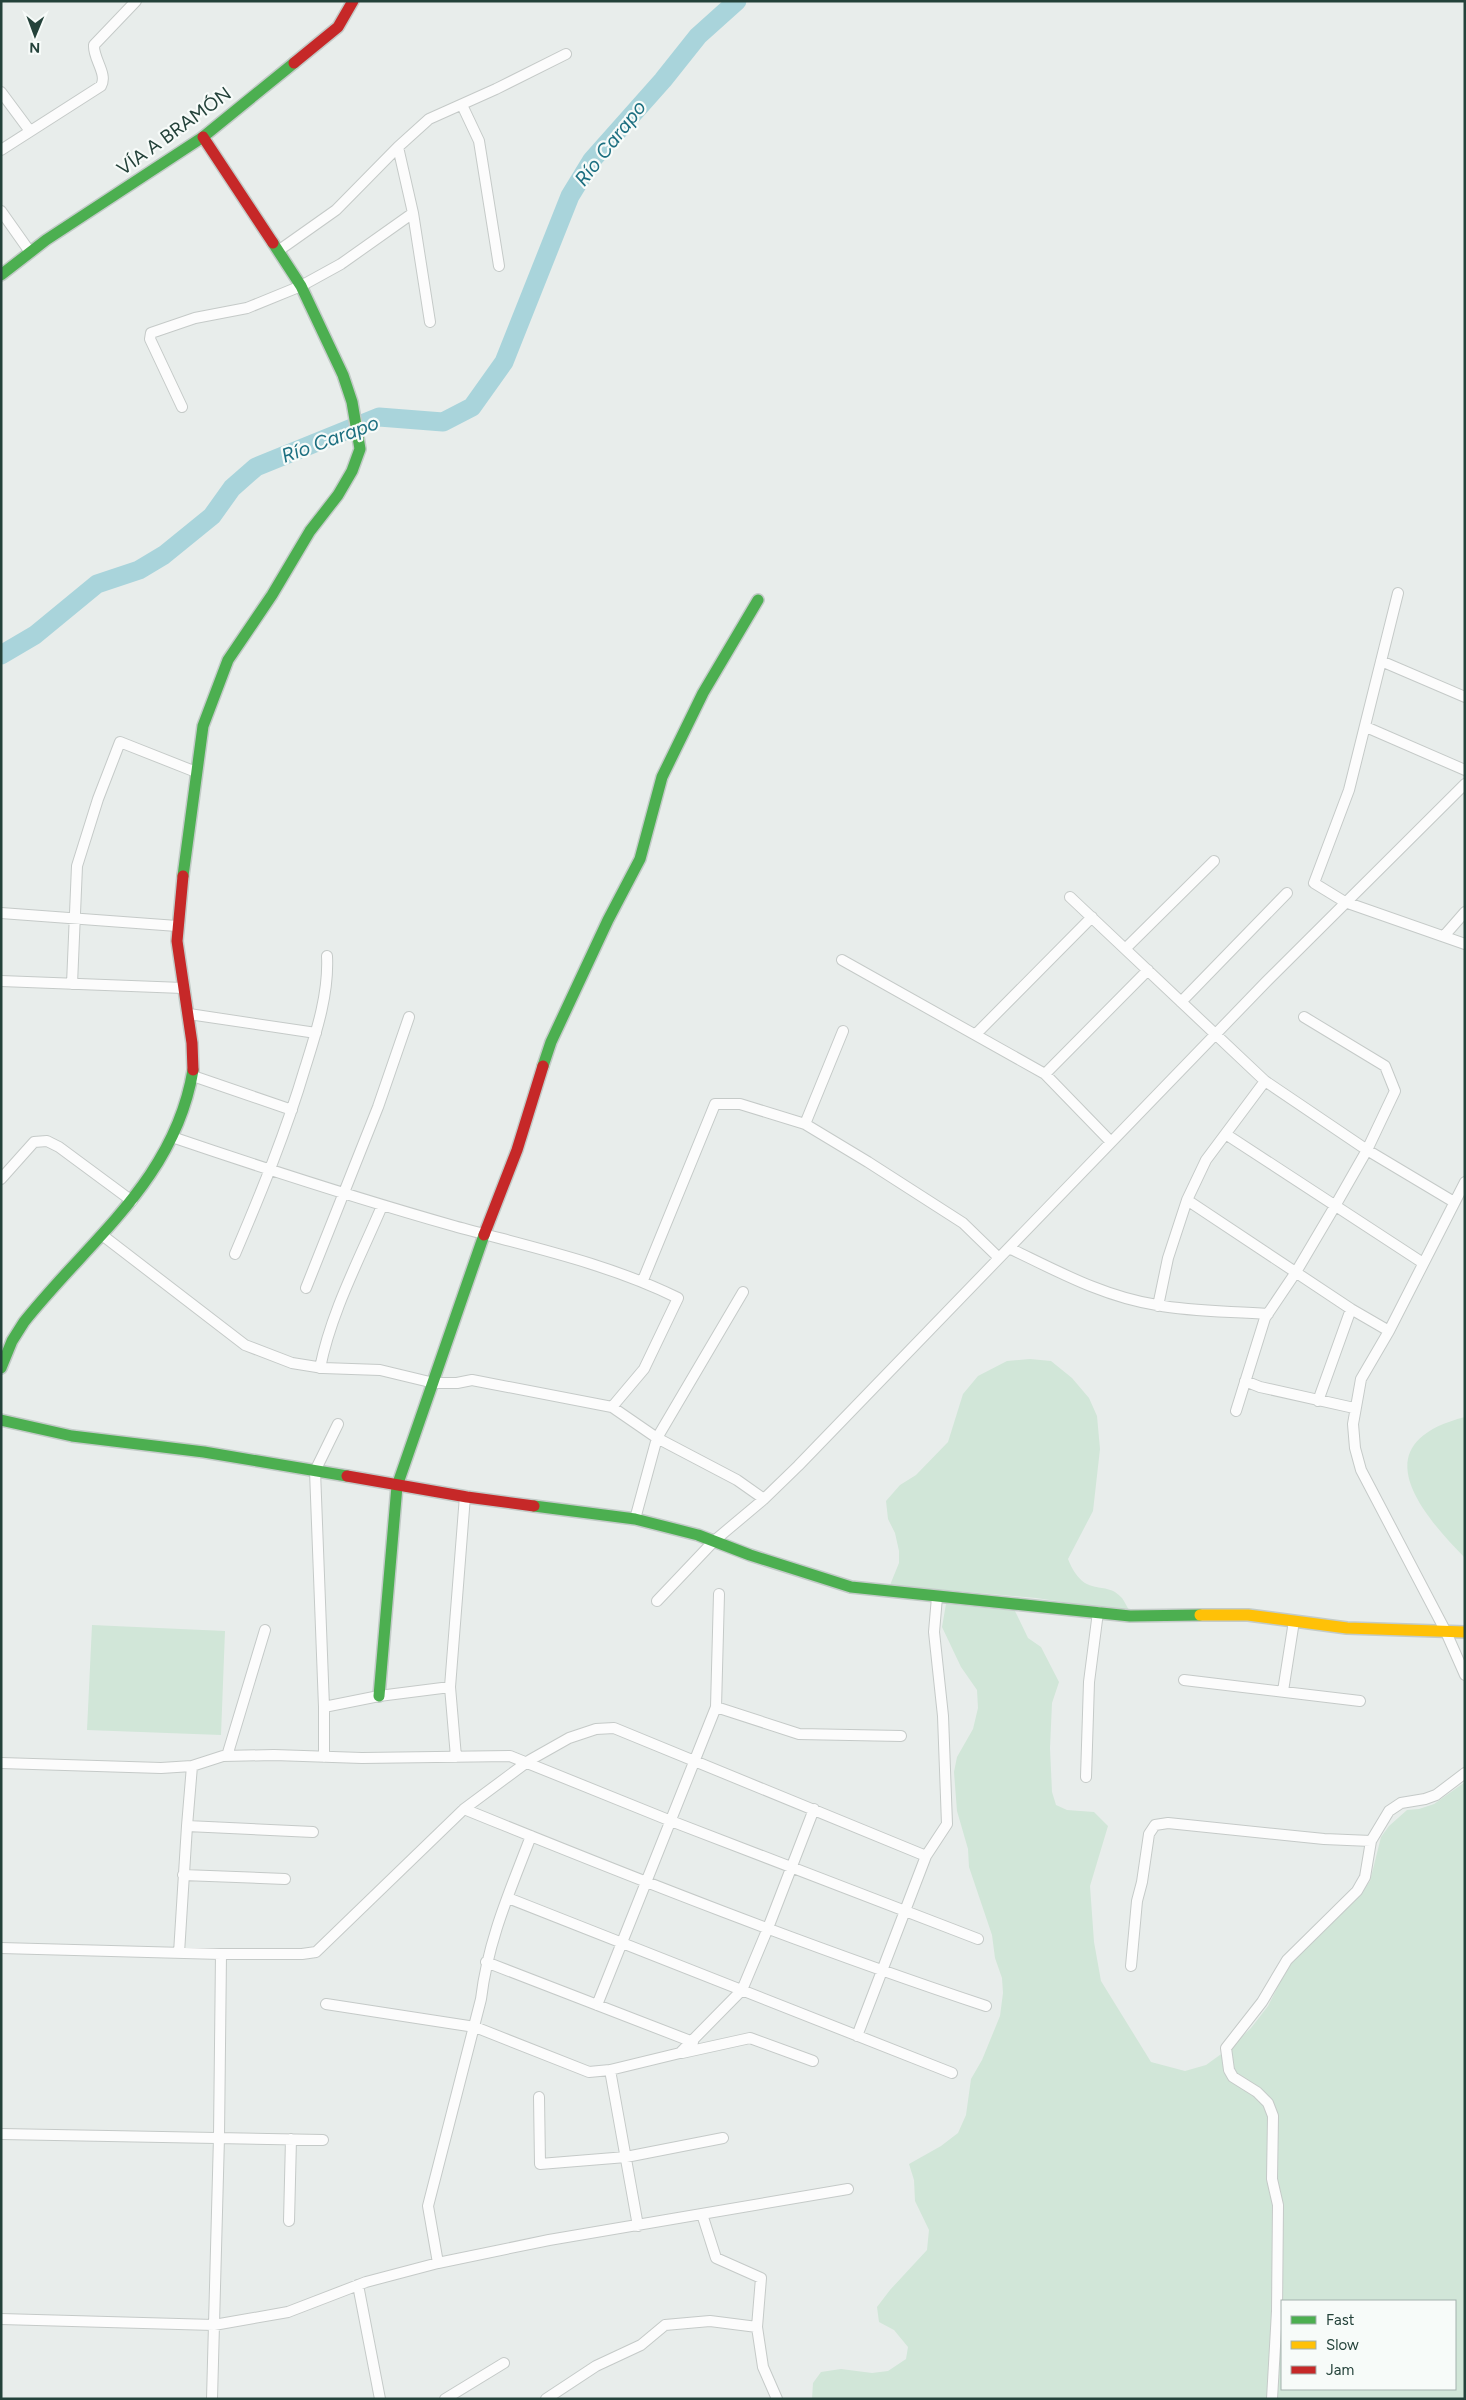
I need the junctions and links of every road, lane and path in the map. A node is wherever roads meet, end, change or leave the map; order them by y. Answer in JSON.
{"nodes":[{"id":1,"x":136,"y":1,"type":"edge"},
{"id":2,"x":353,"y":1,"type":"edge"},
{"id":3,"x":566,"y":54,"type":"dead end"},
{"id":4,"x":1,"y":92,"type":"edge"},
{"id":5,"x":462,"y":105,"type":"junction"},
{"id":6,"x":30,"y":131,"type":"junction"},
{"id":7,"x":203,"y":137,"type":"junction"},
{"id":8,"x":398,"y":147,"type":"junction"},
{"id":9,"x":1,"y":150,"type":"edge"},
{"id":10,"x":1,"y":211,"type":"edge"},
{"id":11,"x":413,"y":213,"type":"junction"},
{"id":12,"x":278,"y":251,"type":"junction"},
{"id":13,"x":30,"y":252,"type":"junction"},
{"id":14,"x":499,"y":266,"type":"dead end"},
{"id":15,"x":1,"y":275,"type":"edge"},
{"id":16,"x":301,"y":286,"type":"junction"},
{"id":17,"x":430,"y":322,"type":"dead end"},
{"id":18,"x":182,"y":406,"type":"dead end"},
{"id":19,"x":1398,"y":593,"type":"dead end"},
{"id":20,"x":758,"y":600,"type":"dead end"},
{"id":21,"x":1382,"y":661,"type":"junction"},
{"id":22,"x":1465,"y":698,"type":"edge"},
{"id":23,"x":1366,"y":727,"type":"junction"},
{"id":24,"x":1465,"y":770,"type":"edge"},
{"id":25,"x":196,"y":772,"type":"junction"},
{"id":26,"x":1465,"y":784,"type":"edge"},
{"id":27,"x":1214,"y":860,"type":"dead end"},
{"id":28,"x":1287,"y":893,"type":"dead end"},
{"id":29,"x":1070,"y":897,"type":"dead end"},
{"id":30,"x":1345,"y":902,"type":"junction"},
{"id":31,"x":1465,"y":912,"type":"edge"},
{"id":32,"x":1,"y":913,"type":"edge"},
{"id":33,"x":1092,"y":917,"type":"junction"},
{"id":34,"x":74,"y":918,"type":"junction"},
{"id":35,"x":177,"y":926,"type":"junction"},
{"id":36,"x":1444,"y":936,"type":"junction"},
{"id":37,"x":1465,"y":944,"type":"edge"},
{"id":38,"x":1126,"y":948,"type":"junction"},
{"id":39,"x":327,"y":956,"type":"dead end"},
{"id":40,"x":842,"y":960,"type":"dead end"},
{"id":41,"x":1148,"y":970,"type":"junction"},
{"id":42,"x":1,"y":980,"type":"edge"},
{"id":43,"x":72,"y":984,"type":"junction"},
{"id":44,"x":184,"y":988,"type":"junction"},
{"id":45,"x":1181,"y":1002,"type":"junction"},
{"id":46,"x":189,"y":1014,"type":"junction"},
{"id":47,"x":409,"y":1017,"type":"dead end"},
{"id":48,"x":1304,"y":1017,"type":"dead end"},
{"id":49,"x":843,"y":1031,"type":"dead end"},
{"id":50,"x":316,"y":1033,"type":"junction"},
{"id":51,"x":976,"y":1034,"type":"junction"},
{"id":52,"x":1216,"y":1034,"type":"junction"},
{"id":53,"x":1045,"y":1074,"type":"junction"},
{"id":54,"x":193,"y":1076,"type":"junction"},
{"id":55,"x":1265,"y":1081,"type":"junction"},
{"id":56,"x":292,"y":1110,"type":"junction"},
{"id":57,"x":805,"y":1124,"type":"junction"},
{"id":58,"x":1227,"y":1135,"type":"junction"},
{"id":59,"x":172,"y":1137,"type":"junction"},
{"id":60,"x":1110,"y":1142,"type":"junction"},
{"id":61,"x":1367,"y":1150,"type":"junction"},
{"id":62,"x":270,"y":1171,"type":"junction"},
{"id":63,"x":1,"y":1178,"type":"edge"},
{"id":64,"x":1465,"y":1182,"type":"edge"},
{"id":65,"x":344,"y":1194,"type":"junction"},
{"id":66,"x":1187,"y":1200,"type":"junction"},
{"id":67,"x":132,"y":1201,"type":"junction"},
{"id":68,"x":1454,"y":1202,"type":"junction"},
{"id":69,"x":382,"y":1206,"type":"junction"},
{"id":70,"x":1335,"y":1206,"type":"junction"},
{"id":71,"x":484,"y":1234,"type":"junction"},
{"id":72,"x":102,"y":1235,"type":"junction"},
{"id":73,"x":1009,"y":1248,"type":"junction"},
{"id":74,"x":235,"y":1254,"type":"dead end"},
{"id":75,"x":999,"y":1258,"type":"junction"},
{"id":76,"x":1423,"y":1263,"type":"junction"},
{"id":77,"x":1296,"y":1272,"type":"junction"},
{"id":78,"x":643,"y":1280,"type":"junction"},
{"id":79,"x":306,"y":1288,"type":"dead end"},
{"id":80,"x":742,"y":1292,"type":"dead end"},
{"id":81,"x":1158,"y":1306,"type":"junction"},
{"id":82,"x":1351,"y":1309,"type":"junction"},
{"id":83,"x":1268,"y":1314,"type":"junction"},
{"id":84,"x":1388,"y":1331,"type":"junction"},
{"id":85,"x":1,"y":1368,"type":"edge"},
{"id":86,"x":320,"y":1368,"type":"junction"},
{"id":87,"x":1245,"y":1382,"type":"junction"},
{"id":88,"x":434,"y":1383,"type":"junction"},
{"id":89,"x":1318,"y":1401,"type":"junction"},
{"id":90,"x":612,"y":1407,"type":"junction"},
{"id":91,"x":1354,"y":1408,"type":"junction"},
{"id":92,"x":1236,"y":1411,"type":"dead end"},
{"id":93,"x":1,"y":1420,"type":"edge"},
{"id":94,"x":338,"y":1424,"type":"dead end"},
{"id":95,"x":657,"y":1438,"type":"junction"},
{"id":96,"x":315,"y":1471,"type":"junction"},
{"id":97,"x":397,"y":1486,"type":"junction"},
{"id":98,"x":465,"y":1496,"type":"junction"},
{"id":99,"x":764,"y":1499,"type":"junction"},
{"id":100,"x":635,"y":1519,"type":"junction"},
{"id":101,"x":714,"y":1541,"type":"junction"},
{"id":102,"x":718,"y":1594,"type":"dead end"},
{"id":103,"x":937,"y":1597,"type":"junction"},
{"id":104,"x":657,"y":1601,"type":"dead end"},
{"id":105,"x":1098,"y":1612,"type":"junction"},
{"id":106,"x":1294,"y":1621,"type":"junction"},
{"id":107,"x":264,"y":1630,"type":"dead end"},
{"id":108,"x":1446,"y":1632,"type":"junction"},
{"id":109,"x":1465,"y":1632,"type":"edge"},
{"id":110,"x":1465,"y":1675,"type":"edge"},
{"id":111,"x":1184,"y":1680,"type":"dead end"},
{"id":112,"x":450,"y":1687,"type":"junction"},
{"id":113,"x":1283,"y":1692,"type":"junction"},
{"id":114,"x":379,"y":1696,"type":"junction"},
{"id":115,"x":1360,"y":1701,"type":"dead end"},
{"id":116,"x":324,"y":1707,"type":"junction"},
{"id":117,"x":716,"y":1707,"type":"junction"},
{"id":118,"x":901,"y":1736,"type":"dead end"},
{"id":119,"x":227,"y":1756,"type":"junction"},
{"id":120,"x":324,"y":1756,"type":"junction"},
{"id":121,"x":456,"y":1757,"type":"junction"},
{"id":122,"x":1,"y":1762,"type":"edge"},
{"id":123,"x":694,"y":1762,"type":"junction"},
{"id":124,"x":526,"y":1763,"type":"junction"},
{"id":125,"x":192,"y":1766,"type":"junction"},
{"id":126,"x":1465,"y":1773,"type":"edge"},
{"id":127,"x":1086,"y":1777,"type":"dead end"},
{"id":128,"x":464,"y":1809,"type":"junction"},
{"id":129,"x":814,"y":1809,"type":"junction"},
{"id":130,"x":671,"y":1821,"type":"junction"},
{"id":131,"x":187,"y":1826,"type":"junction"},
{"id":132,"x":313,"y":1832,"type":"dead end"},
{"id":133,"x":531,"y":1836,"type":"junction"},
{"id":134,"x":1371,"y":1841,"type":"junction"},
{"id":135,"x":926,"y":1856,"type":"junction"},
{"id":136,"x":792,"y":1867,"type":"junction"},
{"id":137,"x":183,"y":1875,"type":"junction"},
{"id":138,"x":285,"y":1879,"type":"dead end"},
{"id":139,"x":646,"y":1883,"type":"junction"},
{"id":140,"x":508,"y":1898,"type":"junction"},
{"id":141,"x":906,"y":1910,"type":"junction"},
{"id":142,"x":768,"y":1928,"type":"junction"},
{"id":143,"x":978,"y":1939,"type":"dead end"},
{"id":144,"x":622,"y":1943,"type":"junction"},
{"id":145,"x":1,"y":1948,"type":"edge"},
{"id":146,"x":179,"y":1952,"type":"junction"},
{"id":147,"x":221,"y":1954,"type":"junction"},
{"id":148,"x":486,"y":1962,"type":"junction"},
{"id":149,"x":1131,"y":1966,"type":"dead end"},
{"id":150,"x":884,"y":1972,"type":"junction"},
{"id":151,"x":742,"y":1990,"type":"junction"},
{"id":152,"x":326,"y":2004,"type":"dead end"},
{"id":153,"x":597,"y":2005,"type":"junction"},
{"id":154,"x":986,"y":2006,"type":"dead end"},
{"id":155,"x":475,"y":2027,"type":"junction"},
{"id":156,"x":857,"y":2036,"type":"junction"},
{"id":157,"x":693,"y":2042,"type":"junction"},
{"id":158,"x":680,"y":2053,"type":"junction"},
{"id":159,"x":813,"y":2061,"type":"dead end"},
{"id":160,"x":610,"y":2070,"type":"junction"},
{"id":161,"x":952,"y":2073,"type":"dead end"},
{"id":162,"x":539,"y":2097,"type":"dead end"},
{"id":163,"x":1,"y":2134,"type":"edge"},
{"id":164,"x":219,"y":2137,"type":"junction"},
{"id":165,"x":723,"y":2138,"type":"dead end"},
{"id":166,"x":291,"y":2139,"type":"junction"},
{"id":167,"x":323,"y":2140,"type":"dead end"},
{"id":168,"x":626,"y":2157,"type":"junction"},
{"id":169,"x":848,"y":2189,"type":"dead end"},
{"id":170,"x":702,"y":2214,"type":"junction"},
{"id":171,"x":289,"y":2221,"type":"dead end"},
{"id":172,"x":638,"y":2226,"type":"junction"},
{"id":173,"x":438,"y":2263,"type":"junction"},
{"id":174,"x":358,"y":2286,"type":"junction"},
{"id":175,"x":1,"y":2319,"type":"edge"},
{"id":176,"x":214,"y":2325,"type":"junction"},
{"id":177,"x":757,"y":2327,"type":"junction"},
{"id":178,"x":504,"y":2363,"type":"dead end"},
{"id":179,"x":212,"y":2399,"type":"edge"},
{"id":180,"x":380,"y":2399,"type":"edge"},
{"id":181,"x":445,"y":2399,"type":"edge"},
{"id":182,"x":546,"y":2399,"type":"edge"},
{"id":183,"x":777,"y":2399,"type":"edge"},
{"id":184,"x":1272,"y":2399,"type":"edge"}],
"edges":[{"from":1,"to":6,"type":"street"},
{"from":2,"to":7,"type":"street","name":"VÍA A BRAMÓN"},
{"from":3,"to":5,"type":"street"},
{"from":4,"to":6,"type":"street"},
{"from":5,"to":8,"type":"street"},
{"from":5,"to":14,"type":"street"},
{"from":6,"to":9,"type":"street"},
{"from":7,"to":12,"type":"street"},
{"from":7,"to":13,"type":"street","name":"VÍA A BRAMÓN"},
{"from":8,"to":11,"type":"street"},
{"from":8,"to":12,"type":"street"},
{"from":10,"to":13,"type":"street"},
{"from":11,"to":16,"type":"street"},
{"from":11,"to":17,"type":"street"},
{"from":12,"to":16,"type":"street"},
{"from":13,"to":15,"type":"street","name":"VÍA A BRAMÓN"},
{"from":16,"to":18,"type":"street"},
{"from":16,"to":25,"type":"street"},
{"from":19,"to":21,"type":"street"},
{"from":20,"to":71,"type":"street"},
{"from":21,"to":22,"type":"street"},
{"from":21,"to":23,"type":"street"},
{"from":23,"to":24,"type":"street"},
{"from":23,"to":30,"type":"street"},
{"from":25,"to":34,"type":"street"},
{"from":25,"to":35,"type":"street"},
{"from":26,"to":30,"type":"street"},
{"from":27,"to":38,"type":"street"},
{"from":28,"to":45,"type":"street"},
{"from":29,"to":33,"type":"street"},
{"from":30,"to":36,"type":"street"},
{"from":30,"to":52,"type":"street"},
{"from":31,"to":36,"type":"street"},
{"from":32,"to":34,"type":"street"},
{"from":33,"to":38,"type":"street"},
{"from":33,"to":51,"type":"street"},
{"from":34,"to":35,"type":"street"},
{"from":34,"to":43,"type":"street"},
{"from":35,"to":44,"type":"street"},
{"from":36,"to":37,"type":"street"},
{"from":38,"to":41,"type":"street"},
{"from":39,"to":50,"type":"street"},
{"from":40,"to":51,"type":"street"},
{"from":41,"to":45,"type":"street"},
{"from":41,"to":53,"type":"street"},
{"from":42,"to":43,"type":"street"},
{"from":43,"to":44,"type":"street"},
{"from":44,"to":46,"type":"street"},
{"from":45,"to":52,"type":"street"},
{"from":46,"to":50,"type":"street"},
{"from":46,"to":54,"type":"street"},
{"from":47,"to":65,"type":"street"},
{"from":48,"to":61,"type":"street"},
{"from":49,"to":57,"type":"street"},
{"from":50,"to":56,"type":"street"},
{"from":51,"to":53,"type":"street"},
{"from":52,"to":55,"type":"street"},
{"from":52,"to":60,"type":"street"},
{"from":53,"to":60,"type":"street"},
{"from":54,"to":56,"type":"street"},
{"from":54,"to":59,"type":"street"},
{"from":55,"to":58,"type":"street"},
{"from":55,"to":61,"type":"street"},
{"from":56,"to":62,"type":"street"},
{"from":57,"to":75,"type":"street"},
{"from":57,"to":78,"type":"street"},
{"from":58,"to":66,"type":"street"},
{"from":58,"to":70,"type":"street"},
{"from":59,"to":62,"type":"street"},
{"from":59,"to":67,"type":"street"},
{"from":60,"to":73,"type":"street"},
{"from":61,"to":68,"type":"street"},
{"from":61,"to":70,"type":"street"},
{"from":62,"to":65,"type":"street"},
{"from":62,"to":74,"type":"street"},
{"from":63,"to":67,"type":"street"},
{"from":64,"to":68,"type":"street"},
{"from":65,"to":69,"type":"street"},
{"from":65,"to":79,"type":"street"},
{"from":66,"to":77,"type":"street"},
{"from":66,"to":81,"type":"street"},
{"from":67,"to":72,"type":"street"},
{"from":68,"to":76,"type":"street"},
{"from":69,"to":71,"type":"street"},
{"from":69,"to":86,"type":"street"},
{"from":70,"to":76,"type":"street"},
{"from":70,"to":77,"type":"street"},
{"from":71,"to":78,"type":"street"},
{"from":71,"to":88,"type":"street"},
{"from":72,"to":85,"type":"street"},
{"from":72,"to":86,"type":"street"},
{"from":73,"to":75,"type":"street"},
{"from":73,"to":81,"type":"street"},
{"from":75,"to":99,"type":"street"},
{"from":76,"to":84,"type":"street"},
{"from":77,"to":82,"type":"street"},
{"from":77,"to":83,"type":"street"},
{"from":78,"to":90,"type":"street"},
{"from":80,"to":95,"type":"street"},
{"from":81,"to":83,"type":"street"},
{"from":82,"to":84,"type":"street"},
{"from":82,"to":89,"type":"street"},
{"from":83,"to":87,"type":"street"},
{"from":84,"to":91,"type":"street"},
{"from":86,"to":88,"type":"street"},
{"from":87,"to":89,"type":"street"},
{"from":87,"to":92,"type":"street"},
{"from":88,"to":90,"type":"street"},
{"from":88,"to":97,"type":"street"},
{"from":89,"to":91,"type":"street"},
{"from":90,"to":95,"type":"street"},
{"from":91,"to":108,"type":"street"},
{"from":93,"to":96,"type":"street"},
{"from":94,"to":96,"type":"street"},
{"from":95,"to":99,"type":"street"},
{"from":95,"to":100,"type":"street"},
{"from":96,"to":97,"type":"street"},
{"from":96,"to":116,"type":"street"},
{"from":97,"to":98,"type":"street"},
{"from":97,"to":114,"type":"street"},
{"from":98,"to":100,"type":"street"},
{"from":98,"to":112,"type":"street"},
{"from":99,"to":101,"type":"street"},
{"from":100,"to":101,"type":"street"},
{"from":101,"to":103,"type":"street"},
{"from":101,"to":104,"type":"street"},
{"from":102,"to":117,"type":"street"},
{"from":103,"to":105,"type":"street"},
{"from":103,"to":135,"type":"street"},
{"from":105,"to":106,"type":"street"},
{"from":105,"to":127,"type":"street"},
{"from":106,"to":108,"type":"street"},
{"from":106,"to":113,"type":"street"},
{"from":107,"to":119,"type":"street"},
{"from":108,"to":109,"type":"street"},
{"from":108,"to":110,"type":"street"},
{"from":111,"to":113,"type":"street"},
{"from":112,"to":114,"type":"street"},
{"from":112,"to":121,"type":"street"},
{"from":113,"to":115,"type":"street"},
{"from":114,"to":116,"type":"street"},
{"from":116,"to":120,"type":"street"},
{"from":117,"to":118,"type":"street"},
{"from":117,"to":123,"type":"street"},
{"from":119,"to":120,"type":"street"},
{"from":119,"to":125,"type":"street"},
{"from":120,"to":121,"type":"street"},
{"from":121,"to":124,"type":"street"},
{"from":122,"to":125,"type":"street"},
{"from":123,"to":124,"type":"street"},
{"from":123,"to":129,"type":"street"},
{"from":123,"to":130,"type":"street"},
{"from":124,"to":128,"type":"street"},
{"from":124,"to":130,"type":"street"},
{"from":125,"to":131,"type":"street"},
{"from":126,"to":134,"type":"street"},
{"from":128,"to":133,"type":"street"},
{"from":128,"to":147,"type":"street"},
{"from":129,"to":135,"type":"street"},
{"from":129,"to":136,"type":"street"},
{"from":130,"to":136,"type":"street"},
{"from":130,"to":139,"type":"street"},
{"from":131,"to":132,"type":"street"},
{"from":131,"to":137,"type":"street"},
{"from":133,"to":139,"type":"street"},
{"from":133,"to":140,"type":"street"},
{"from":134,"to":149,"type":"street"},
{"from":134,"to":184,"type":"street"},
{"from":135,"to":141,"type":"street"},
{"from":136,"to":141,"type":"street"},
{"from":136,"to":142,"type":"street"},
{"from":137,"to":138,"type":"street"},
{"from":137,"to":146,"type":"street"},
{"from":139,"to":142,"type":"street"},
{"from":139,"to":144,"type":"street"},
{"from":140,"to":144,"type":"street"},
{"from":140,"to":148,"type":"street"},
{"from":141,"to":143,"type":"street"},
{"from":141,"to":150,"type":"street"},
{"from":142,"to":150,"type":"street"},
{"from":142,"to":151,"type":"street"},
{"from":144,"to":151,"type":"street"},
{"from":144,"to":153,"type":"street"},
{"from":145,"to":146,"type":"street"},
{"from":146,"to":147,"type":"street"},
{"from":147,"to":164,"type":"street"},
{"from":148,"to":153,"type":"street"},
{"from":148,"to":155,"type":"street"},
{"from":150,"to":154,"type":"street"},
{"from":150,"to":156,"type":"street"},
{"from":151,"to":156,"type":"street"},
{"from":151,"to":157,"type":"street"},
{"from":152,"to":155,"type":"street"},
{"from":153,"to":157,"type":"street"},
{"from":155,"to":160,"type":"street"},
{"from":155,"to":173,"type":"street"},
{"from":156,"to":161,"type":"street"},
{"from":157,"to":158,"type":"street"},
{"from":158,"to":159,"type":"street"},
{"from":158,"to":160,"type":"street"},
{"from":160,"to":168,"type":"street"},
{"from":162,"to":168,"type":"street"},
{"from":163,"to":164,"type":"street"},
{"from":164,"to":166,"type":"street"},
{"from":164,"to":176,"type":"street"},
{"from":165,"to":168,"type":"street"},
{"from":166,"to":167,"type":"street"},
{"from":166,"to":171,"type":"street"},
{"from":168,"to":172,"type":"street"},
{"from":169,"to":170,"type":"street"},
{"from":170,"to":172,"type":"street"},
{"from":170,"to":177,"type":"street"},
{"from":172,"to":173,"type":"street"},
{"from":173,"to":174,"type":"street"},
{"from":174,"to":176,"type":"street"},
{"from":174,"to":180,"type":"street"},
{"from":175,"to":176,"type":"street"},
{"from":176,"to":179,"type":"street"},
{"from":177,"to":182,"type":"street"},
{"from":177,"to":183,"type":"street"},
{"from":178,"to":181,"type":"street"}]}
